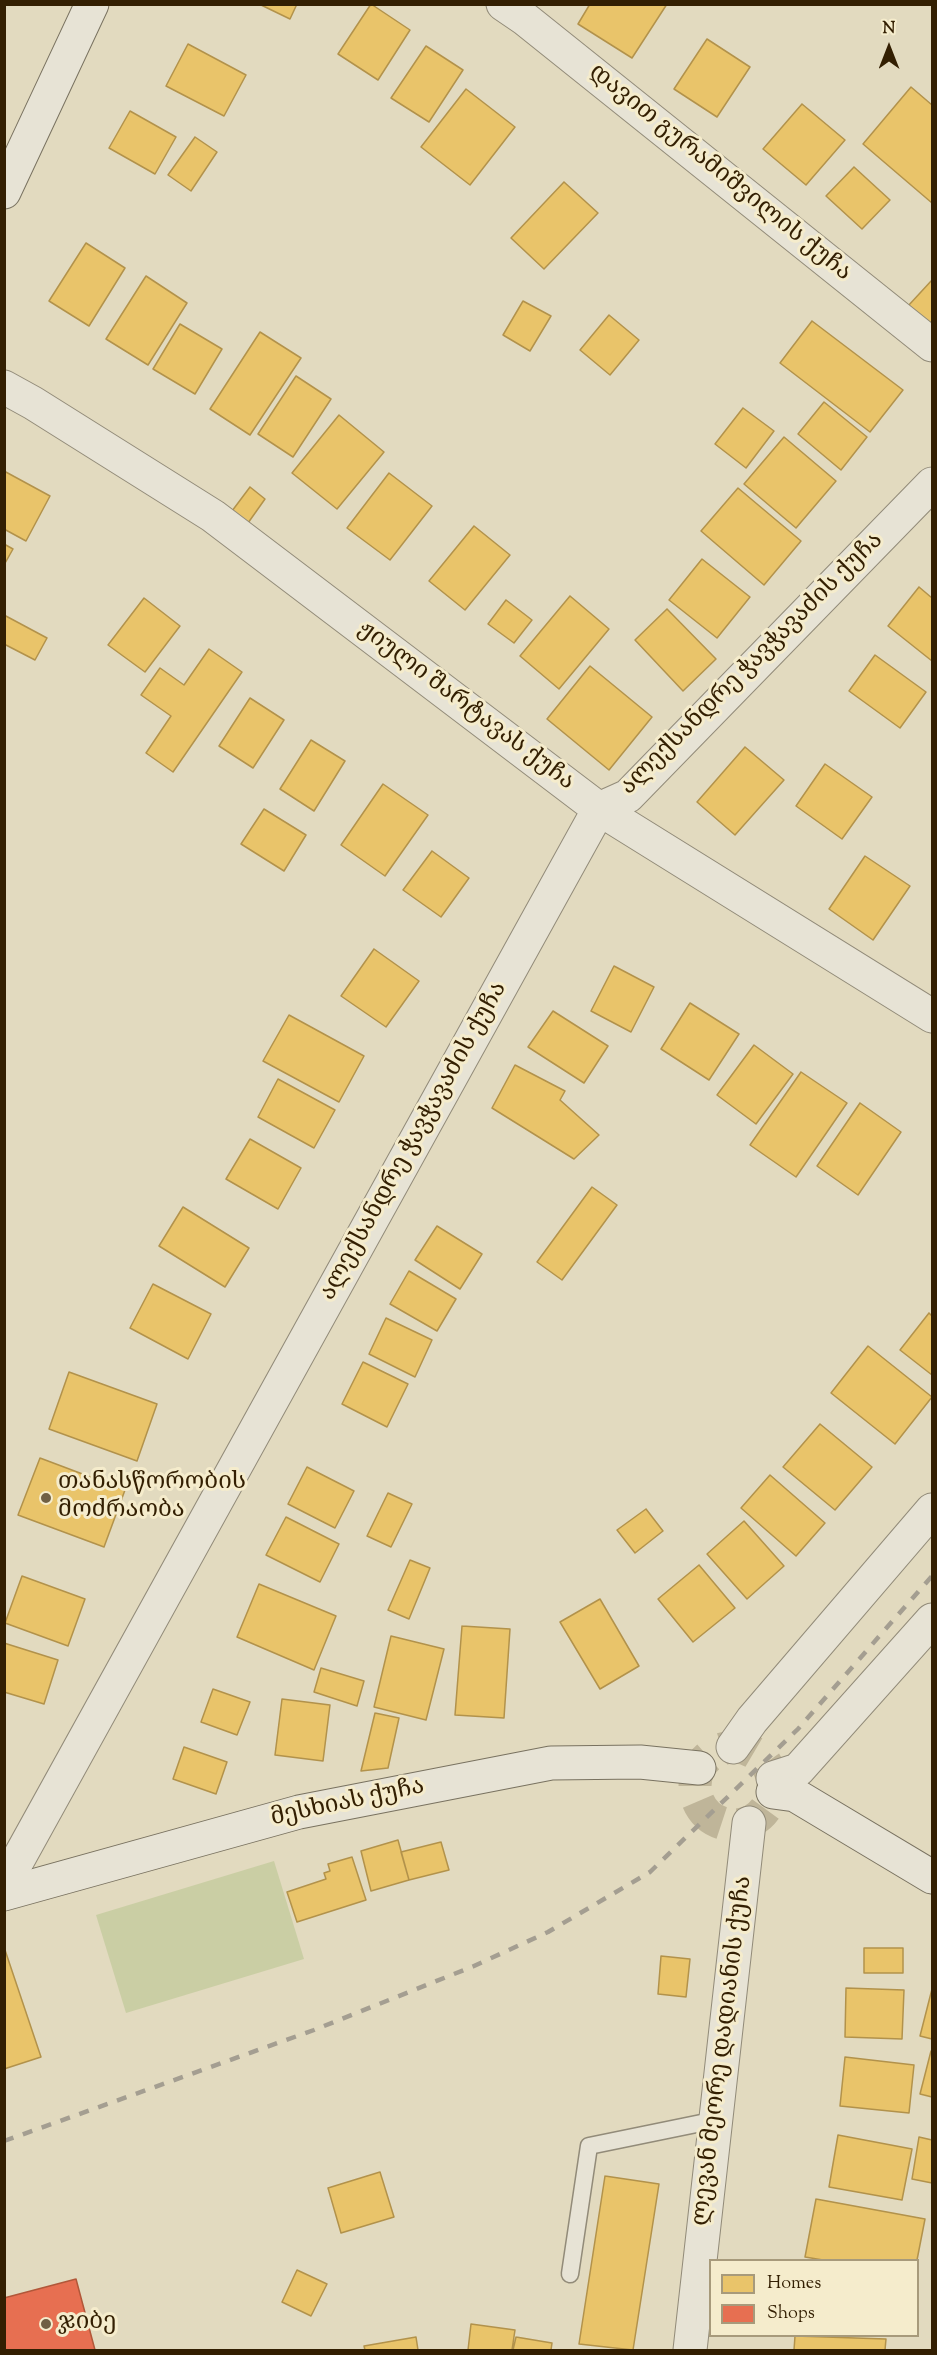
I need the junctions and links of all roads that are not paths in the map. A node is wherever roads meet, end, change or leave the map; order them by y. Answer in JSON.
{"nodes":[{"id":1,"x":92,"y":4,"type":"edge"},
{"id":2,"x":521,"y":9,"type":"edge"},
{"id":3,"x":4,"y":192,"type":"edge"},
{"id":4,"x":933,"y":345,"type":"edge"},
{"id":5,"x":4,"y":387,"type":"edge"},
{"id":6,"x":933,"y":484,"type":"edge"},
{"id":7,"x":599,"y":808,"type":"junction"},
{"id":8,"x":933,"y":1016,"type":"edge"},
{"id":9,"x":933,"y":1510,"type":"edge"},
{"id":10,"x":933,"y":1620,"type":"edge"},
{"id":11,"x":733,"y":1747,"type":"dead end"},
{"id":12,"x":699,"y":1768,"type":"dead end"},
{"id":13,"x":749,"y":1823,"type":"dead end"},
{"id":14,"x":933,"y":1877,"type":"edge"},
{"id":15,"x":4,"y":1885,"type":"edge"},
{"id":16,"x":4,"y":1894,"type":"edge"},
{"id":17,"x":716,"y":2120,"type":"junction"},
{"id":18,"x":570,"y":2274,"type":"dead end"},
{"id":19,"x":690,"y":2350,"type":"edge"}],
"edges":[{"from":1,"to":3,"type":"street"},
{"from":2,"to":4,"type":"street","name":"დავით გურამიშვილის ქუჩა"},
{"from":5,"to":7,"type":"street","name":"ჟიული შარტავას ქუჩა"},
{"from":6,"to":7,"type":"street","name":"ალექსანდრე ჭავჭავაძის ქუჩა"},
{"from":7,"to":8,"type":"street","name":"ჟიული შარტავას ქუჩა"},
{"from":7,"to":15,"type":"street","name":"ალექსანდრე ჭავჭავაძის ქუჩა"},
{"from":9,"to":11,"type":"street"},
{"from":10,"to":14,"type":"street"},
{"from":12,"to":16,"type":"street","name":"მესხიას ქუჩა"},
{"from":13,"to":17,"type":"street","name":"ლევან მეორე დადიანის ქუჩა"},
{"from":17,"to":18,"type":"lane"},
{"from":17,"to":19,"type":"street","name":"ლევან მეორე დადიანის ქუჩა"}]}
